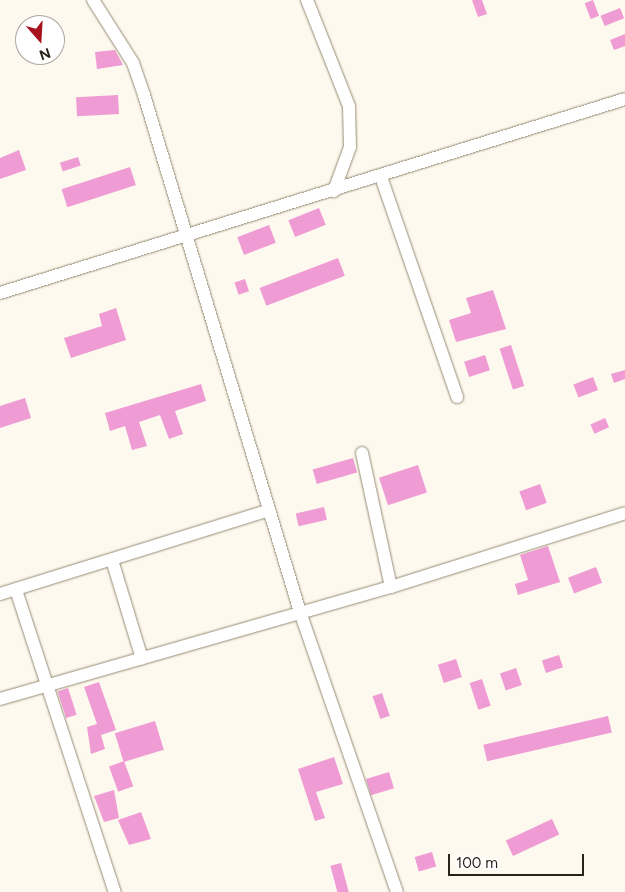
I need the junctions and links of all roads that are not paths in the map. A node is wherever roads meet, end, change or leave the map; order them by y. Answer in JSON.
{"nodes":[{"id":1,"x":93,"y":0,"type":"edge"},
{"id":2,"x":307,"y":0,"type":"edge"},
{"id":3,"x":625,"y":99,"type":"edge"},
{"id":4,"x":381,"y":176,"type":"junction"},
{"id":5,"x":334,"y":192,"type":"junction"},
{"id":6,"x":186,"y":238,"type":"junction"},
{"id":7,"x":0,"y":294,"type":"edge"},
{"id":8,"x":457,"y":397,"type":"dead end"},
{"id":9,"x":362,"y":452,"type":"dead end"},
{"id":10,"x":269,"y":510,"type":"junction"},
{"id":11,"x":625,"y":513,"type":"edge"},
{"id":12,"x":112,"y":560,"type":"junction"},
{"id":13,"x":390,"y":588,"type":"junction"},
{"id":14,"x":16,"y":590,"type":"junction"},
{"id":15,"x":0,"y":594,"type":"edge"},
{"id":16,"x":300,"y":612,"type":"junction"},
{"id":17,"x":142,"y":659,"type":"junction"},
{"id":18,"x":47,"y":685,"type":"junction"},
{"id":19,"x":0,"y":699,"type":"edge"},
{"id":20,"x":115,"y":892,"type":"edge"},
{"id":21,"x":396,"y":892,"type":"edge"}],
"edges":[{"from":1,"to":6,"type":"street"},
{"from":2,"to":5,"type":"street"},
{"from":3,"to":4,"type":"street"},
{"from":4,"to":5,"type":"street"},
{"from":4,"to":8,"type":"street"},
{"from":5,"to":6,"type":"street"},
{"from":6,"to":7,"type":"street"},
{"from":6,"to":10,"type":"street"},
{"from":9,"to":13,"type":"street"},
{"from":10,"to":12,"type":"street"},
{"from":10,"to":16,"type":"street"},
{"from":11,"to":13,"type":"street"},
{"from":12,"to":14,"type":"street"},
{"from":12,"to":17,"type":"street"},
{"from":13,"to":16,"type":"street"},
{"from":14,"to":15,"type":"street"},
{"from":14,"to":18,"type":"street"},
{"from":16,"to":17,"type":"street"},
{"from":16,"to":21,"type":"street"},
{"from":17,"to":18,"type":"street"},
{"from":18,"to":19,"type":"street"},
{"from":18,"to":20,"type":"street"}]}
